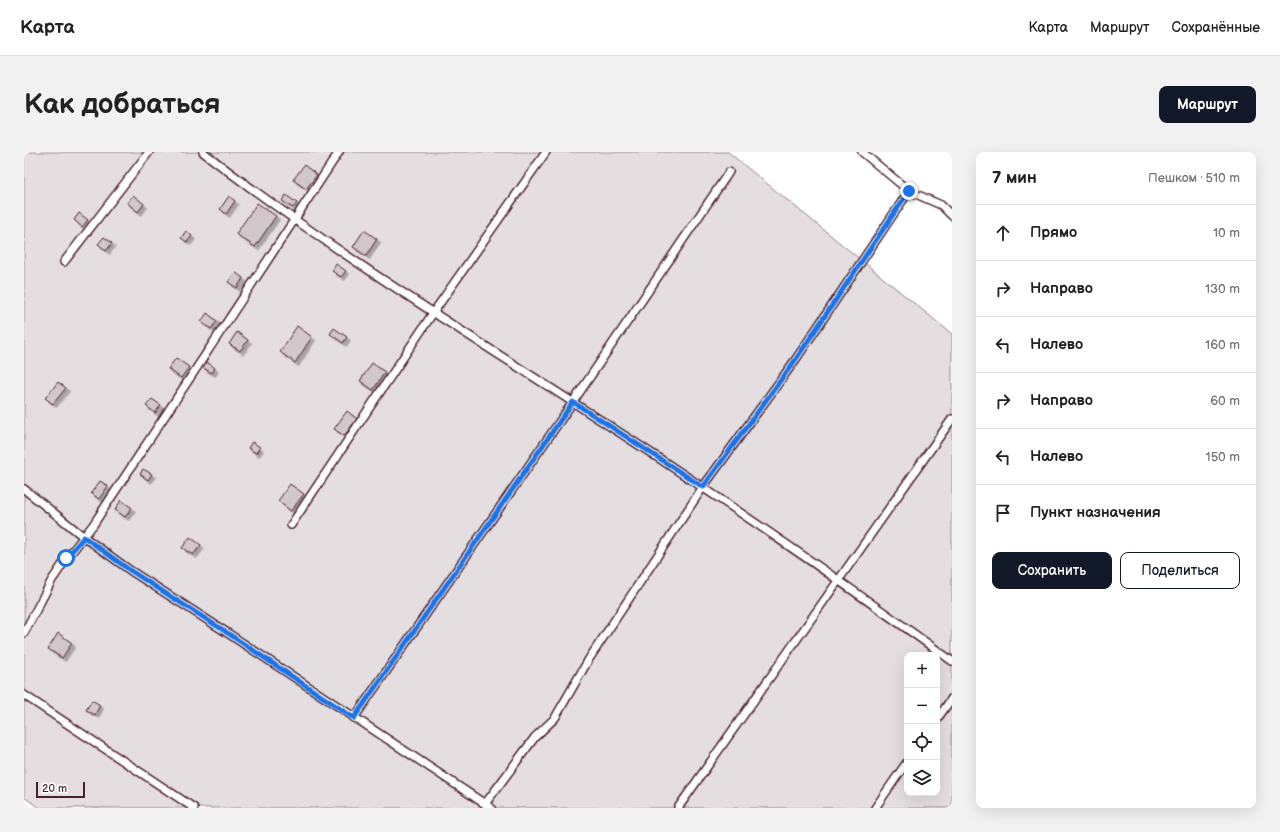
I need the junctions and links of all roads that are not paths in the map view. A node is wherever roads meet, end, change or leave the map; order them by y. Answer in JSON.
{"nodes":[{"id":1,"x":149,"y":152,"type":"edge"},
{"id":2,"x":203,"y":152,"type":"edge"},
{"id":3,"x":339,"y":152,"type":"edge"},
{"id":4,"x":546,"y":152,"type":"edge"},
{"id":5,"x":862,"y":152,"type":"edge"},
{"id":6,"x":729,"y":172,"type":"dead end"},
{"id":7,"x":909,"y":191,"type":"junction"},
{"id":8,"x":952,"y":216,"type":"edge"},
{"id":9,"x":294,"y":221,"type":"junction"},
{"id":10,"x":64,"y":262,"type":"dead end"},
{"id":11,"x":434,"y":313,"type":"junction"},
{"id":12,"x":573,"y":402,"type":"junction"},
{"id":13,"x":952,"y":419,"type":"edge"},
{"id":14,"x":703,"y":487,"type":"junction"},
{"id":15,"x":24,"y":489,"type":"edge"},
{"id":16,"x":291,"y":525,"type":"dead end"},
{"id":17,"x":84,"y":537,"type":"junction"},
{"id":18,"x":839,"y":580,"type":"junction"},
{"id":19,"x":24,"y":633,"type":"edge"},
{"id":20,"x":952,"y":661,"type":"edge"},
{"id":21,"x":24,"y":695,"type":"edge"},
{"id":22,"x":952,"y":698,"type":"edge"},
{"id":23,"x":940,"y":715,"type":"edge"},
{"id":24,"x":354,"y":718,"type":"junction"},
{"id":25,"x":904,"y":766,"type":"edge"},
{"id":26,"x":488,"y":806,"type":"edge"},
{"id":27,"x":194,"y":808,"type":"edge"},
{"id":28,"x":678,"y":808,"type":"edge"},
{"id":29,"x":875,"y":808,"type":"edge"}],
"edges":[{"from":1,"to":10,"type":"lane"},
{"from":2,"to":9,"type":"lane"},
{"from":3,"to":9,"type":"lane"},
{"from":4,"to":11,"type":"lane"},
{"from":5,"to":7,"type":"lane"},
{"from":6,"to":12,"type":"lane"},
{"from":7,"to":8,"type":"lane"},
{"from":7,"to":14,"type":"lane"},
{"from":9,"to":11,"type":"lane"},
{"from":9,"to":17,"type":"lane"},
{"from":11,"to":12,"type":"lane"},
{"from":11,"to":16,"type":"lane"},
{"from":12,"to":14,"type":"lane"},
{"from":12,"to":24,"type":"lane"},
{"from":13,"to":18,"type":"lane"},
{"from":14,"to":18,"type":"lane"},
{"from":14,"to":26,"type":"lane"},
{"from":15,"to":17,"type":"lane"},
{"from":17,"to":19,"type":"lane"},
{"from":17,"to":24,"type":"lane"},
{"from":18,"to":20,"type":"lane"},
{"from":18,"to":28,"type":"lane"},
{"from":21,"to":27,"type":"lane"},
{"from":22,"to":23,"type":"lane"},
{"from":24,"to":26,"type":"lane"},
{"from":25,"to":29,"type":"lane"}]}
